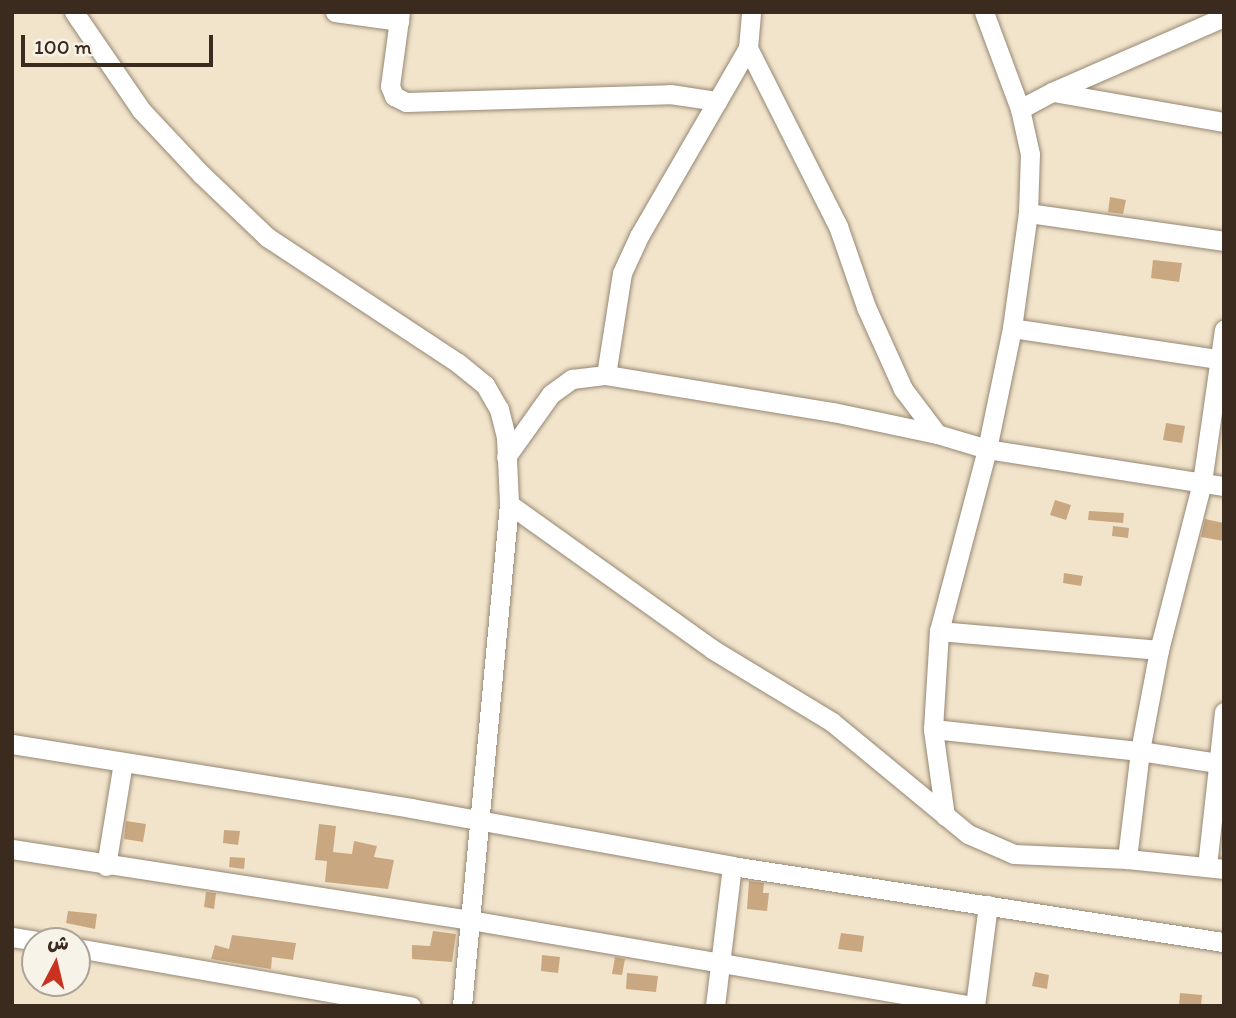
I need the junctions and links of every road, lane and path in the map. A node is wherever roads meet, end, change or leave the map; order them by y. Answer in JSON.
{"nodes":[{"id":1,"x":74,"y":12,"type":"edge"},
{"id":2,"x":335,"y":12,"type":"edge"},
{"id":3,"x":751,"y":12,"type":"edge"},
{"id":4,"x":986,"y":14,"type":"edge"},
{"id":5,"x":400,"y":16,"type":"edge"},
{"id":6,"x":1224,"y":17,"type":"edge"},
{"id":7,"x":748,"y":48,"type":"junction"},
{"id":8,"x":1052,"y":92,"type":"junction"},
{"id":9,"x":717,"y":101,"type":"junction"},
{"id":10,"x":1020,"y":109,"type":"junction"},
{"id":11,"x":1224,"y":122,"type":"edge"},
{"id":12,"x":1028,"y":213,"type":"junction"},
{"id":13,"x":1224,"y":242,"type":"edge"},
{"id":14,"x":1012,"y":328,"type":"junction"},
{"id":15,"x":1224,"y":330,"type":"edge"},
{"id":16,"x":1222,"y":359,"type":"edge"},
{"id":17,"x":606,"y":375,"type":"junction"},
{"id":18,"x":937,"y":434,"type":"junction"},
{"id":19,"x":988,"y":449,"type":"junction"},
{"id":20,"x":506,"y":457,"type":"junction"},
{"id":21,"x":1202,"y":482,"type":"junction"},
{"id":22,"x":1224,"y":486,"type":"edge"},
{"id":23,"x":509,"y":504,"type":"junction"},
{"id":24,"x":939,"y":631,"type":"junction"},
{"id":25,"x":1159,"y":650,"type":"junction"},
{"id":26,"x":1224,"y":712,"type":"edge"},
{"id":27,"x":933,"y":729,"type":"junction"},
{"id":28,"x":12,"y":744,"type":"edge"},
{"id":29,"x":1140,"y":751,"type":"junction"},
{"id":30,"x":123,"y":762,"type":"junction"},
{"id":31,"x":1220,"y":764,"type":"edge"},
{"id":32,"x":945,"y":816,"type":"junction"},
{"id":33,"x":481,"y":821,"type":"junction"},
{"id":34,"x":12,"y":849,"type":"edge"},
{"id":35,"x":1127,"y":859,"type":"junction"},
{"id":36,"x":106,"y":866,"type":"junction"},
{"id":37,"x":732,"y":866,"type":"junction"},
{"id":38,"x":1215,"y":868,"type":"edge"},
{"id":39,"x":988,"y":905,"type":"junction"},
{"id":40,"x":470,"y":920,"type":"junction"},
{"id":41,"x":1224,"y":942,"type":"edge"},
{"id":42,"x":91,"y":950,"type":"edge"},
{"id":43,"x":720,"y":963,"type":"junction"},
{"id":44,"x":411,"y":1006,"type":"edge"},
{"id":45,"x":463,"y":1006,"type":"edge"},
{"id":46,"x":715,"y":1006,"type":"edge"},
{"id":47,"x":974,"y":1006,"type":"edge"}],
"edges":[{"from":1,"to":20,"type":"street"},
{"from":2,"to":5,"type":"street"},
{"from":3,"to":7,"type":"street"},
{"from":4,"to":10,"type":"street"},
{"from":5,"to":9,"type":"street"},
{"from":6,"to":8,"type":"street"},
{"from":7,"to":9,"type":"street"},
{"from":7,"to":18,"type":"street"},
{"from":8,"to":10,"type":"street"},
{"from":8,"to":11,"type":"street"},
{"from":9,"to":17,"type":"street"},
{"from":10,"to":12,"type":"street"},
{"from":12,"to":13,"type":"street"},
{"from":12,"to":14,"type":"street"},
{"from":14,"to":16,"type":"street"},
{"from":14,"to":19,"type":"street"},
{"from":15,"to":16,"type":"street"},
{"from":16,"to":21,"type":"street"},
{"from":17,"to":18,"type":"street"},
{"from":17,"to":20,"type":"street"},
{"from":18,"to":19,"type":"street"},
{"from":19,"to":21,"type":"street"},
{"from":19,"to":24,"type":"street"},
{"from":20,"to":23,"type":"street"},
{"from":21,"to":22,"type":"street"},
{"from":21,"to":25,"type":"street"},
{"from":23,"to":32,"type":"street"},
{"from":23,"to":33,"type":"street"},
{"from":24,"to":25,"type":"street"},
{"from":24,"to":27,"type":"street"},
{"from":25,"to":29,"type":"street"},
{"from":26,"to":31,"type":"street"},
{"from":27,"to":29,"type":"street"},
{"from":27,"to":32,"type":"street"},
{"from":28,"to":30,"type":"street"},
{"from":29,"to":31,"type":"street"},
{"from":29,"to":35,"type":"street"},
{"from":30,"to":33,"type":"street"},
{"from":30,"to":36,"type":"street"},
{"from":31,"to":38,"type":"street"},
{"from":32,"to":35,"type":"street"},
{"from":33,"to":37,"type":"street"},
{"from":33,"to":40,"type":"street"},
{"from":34,"to":36,"type":"street"},
{"from":35,"to":38,"type":"street"},
{"from":36,"to":40,"type":"street"},
{"from":37,"to":39,"type":"street"},
{"from":37,"to":43,"type":"street"},
{"from":39,"to":41,"type":"street"},
{"from":39,"to":47,"type":"street"},
{"from":40,"to":43,"type":"street"},
{"from":40,"to":45,"type":"street"},
{"from":42,"to":44,"type":"street"},
{"from":43,"to":46,"type":"street"},
{"from":43,"to":47,"type":"street"}]}
